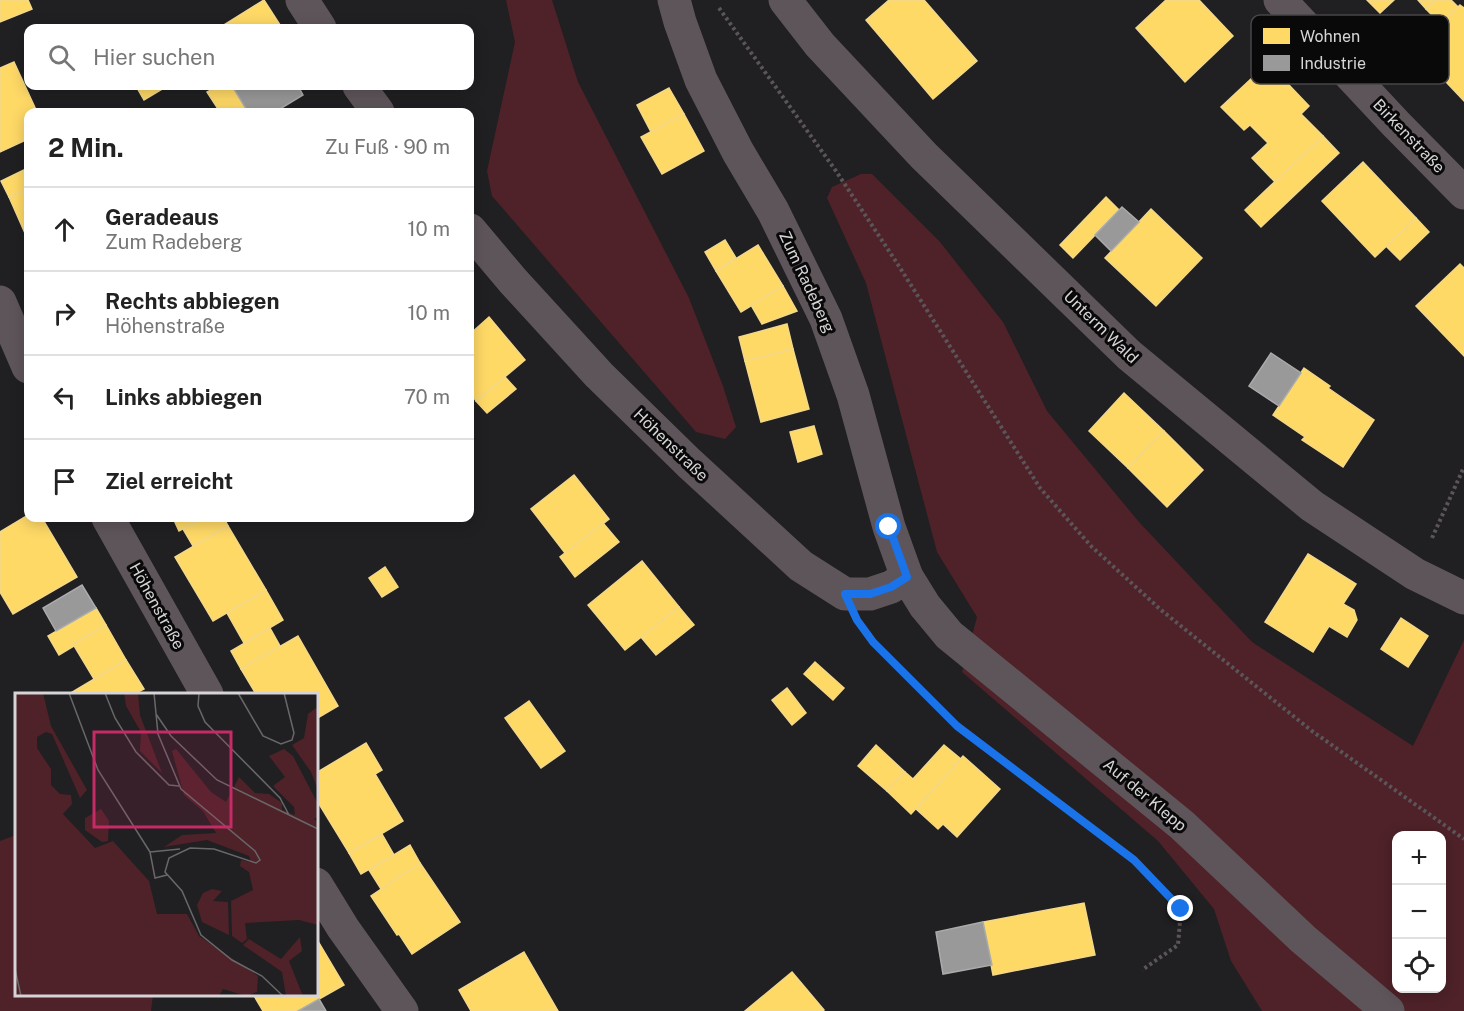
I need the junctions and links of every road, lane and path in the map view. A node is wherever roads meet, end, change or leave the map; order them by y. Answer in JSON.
{"nodes":[{"id":1,"x":302,"y":0,"type":"edge"},
{"id":2,"x":674,"y":0,"type":"edge"},
{"id":3,"x":714,"y":0,"type":"edge"},
{"id":4,"x":785,"y":0,"type":"edge"},
{"id":5,"x":1280,"y":0,"type":"edge"},
{"id":6,"x":1294,"y":15,"type":"edge"},
{"id":7,"x":317,"y":24,"type":"edge"},
{"id":8,"x":1359,"y":84,"type":"edge"},
{"id":9,"x":361,"y":90,"type":"edge"},
{"id":10,"x":375,"y":108,"type":"edge"},
{"id":11,"x":1464,"y":193,"type":"edge"},
{"id":12,"x":474,"y":235,"type":"edge"},
{"id":13,"x":0,"y":302,"type":"edge"},
{"id":14,"x":24,"y":358,"type":"edge"},
{"id":15,"x":1464,"y":467,"type":"edge"},
{"id":16,"x":110,"y":522,"type":"edge"},
{"id":17,"x":1415,"y":574,"type":"junction"},
{"id":18,"x":907,"y":577,"type":"junction"},
{"id":19,"x":845,"y":594,"type":"junction"},
{"id":20,"x":1464,"y":598,"type":"edge"},
{"id":21,"x":206,"y":693,"type":"edge"},
{"id":22,"x":1464,"y":839,"type":"edge"},
{"id":23,"x":318,"y":887,"type":"edge"},
{"id":24,"x":1142,"y":970,"type":"dead end"},
{"id":25,"x":402,"y":1011,"type":"edge"},
{"id":26,"x":1388,"y":1011,"type":"edge"}],
"edges":[{"from":1,"to":7,"type":"street"},
{"from":2,"to":18,"type":"street","name":"Zum Radeberg"},
{"from":3,"to":22,"type":"path"},
{"from":4,"to":17,"type":"street","name":"Unterm Wald"},
{"from":5,"to":6,"type":"street","name":"Birkenstraße"},
{"from":8,"to":11,"type":"street","name":"Birkenstraße"},
{"from":9,"to":10,"type":"street"},
{"from":12,"to":19,"type":"street","name":"Höhenstraße"},
{"from":13,"to":14,"type":"street"},
{"from":15,"to":17,"type":"path"},
{"from":16,"to":21,"type":"street","name":"Höhenstraße"},
{"from":17,"to":20,"type":"street","name":"Unterm Wald"},
{"from":18,"to":19,"type":"street"},
{"from":18,"to":26,"type":"street","name":"Auf der Klepp"},
{"from":19,"to":24,"type":"path"},
{"from":23,"to":25,"type":"street"}]}
